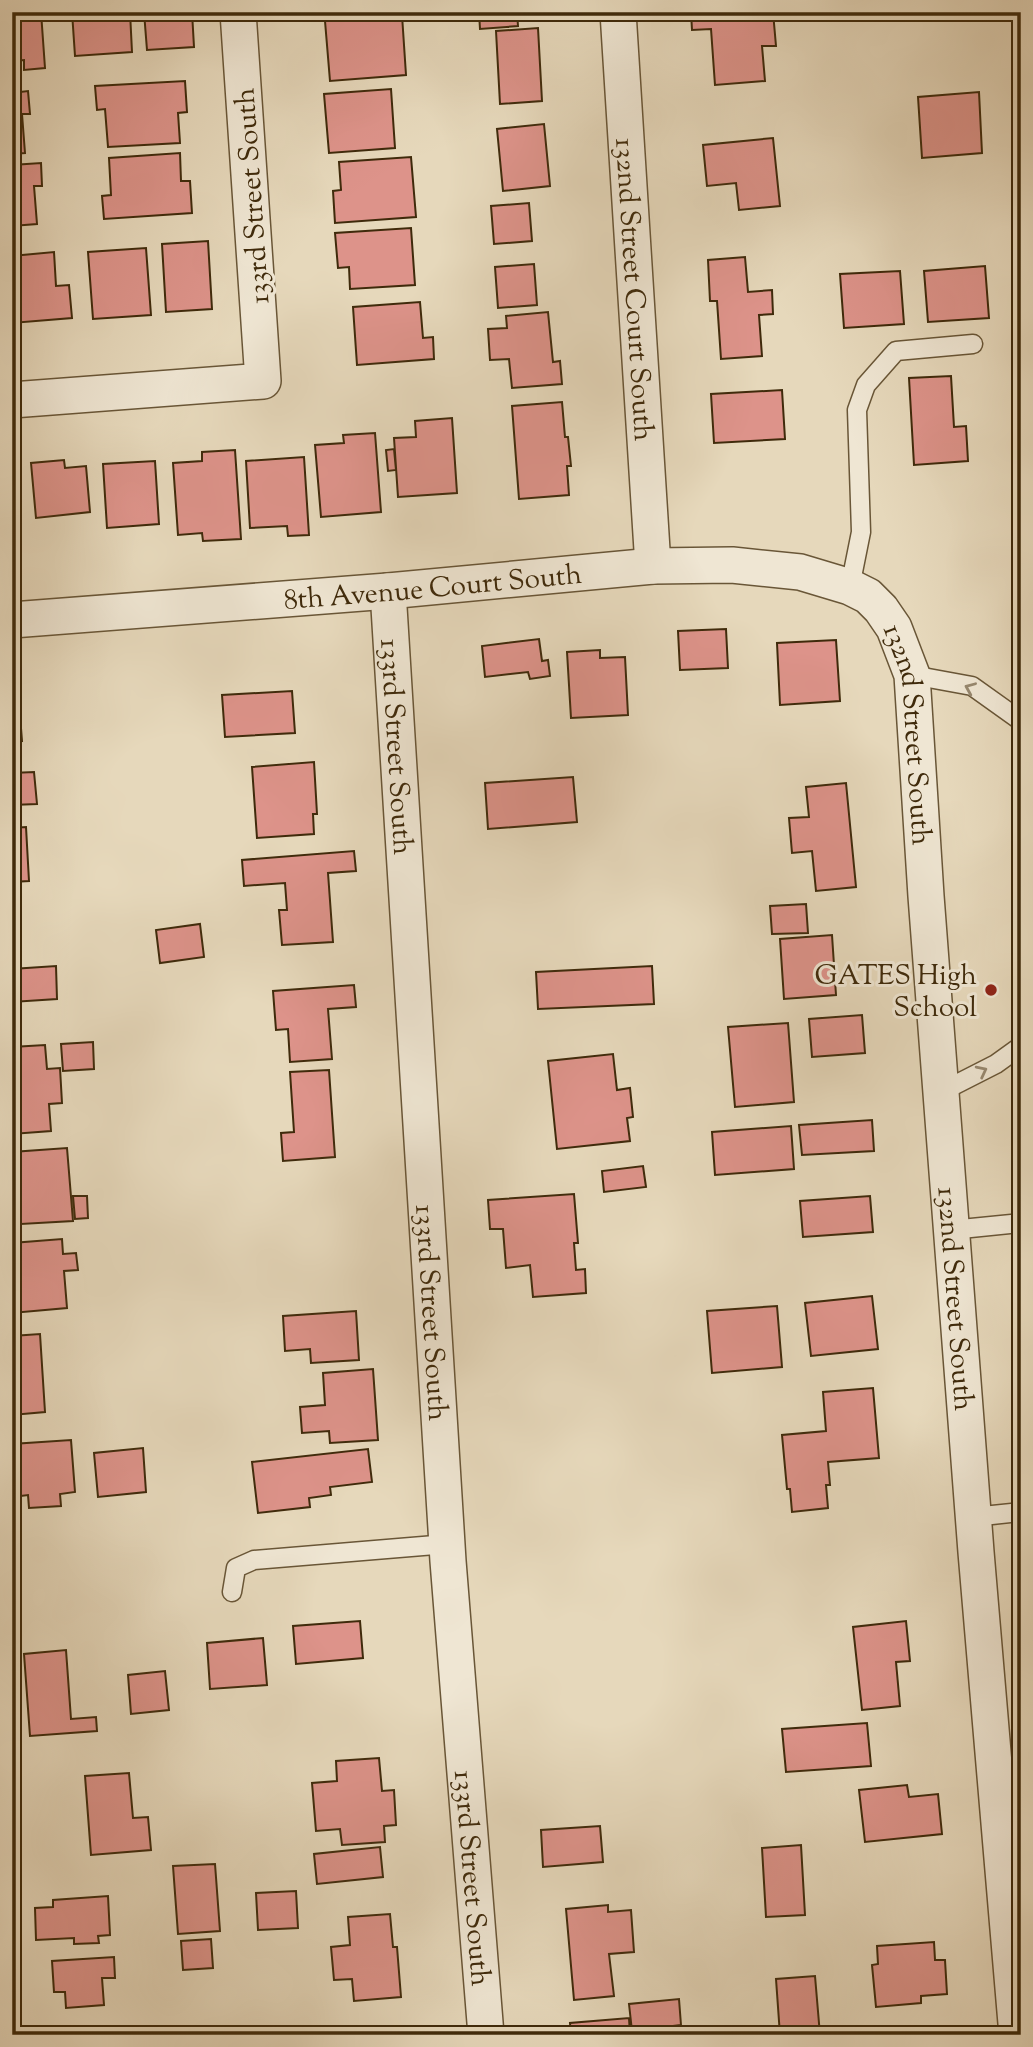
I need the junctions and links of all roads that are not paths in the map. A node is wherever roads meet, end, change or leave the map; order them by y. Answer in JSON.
{"nodes":[{"id":1,"x":239,"y":12,"type":"edge"},
{"id":2,"x":618,"y":12,"type":"edge"},
{"id":3,"x":973,"y":344,"type":"dead end"},
{"id":4,"x":12,"y":400,"type":"edge"},
{"id":5,"x":653,"y":566,"type":"junction"},
{"id":6,"x":850,"y":587,"type":"junction"},
{"id":7,"x":388,"y":591,"type":"junction"},
{"id":8,"x":12,"y":620,"type":"edge"},
{"id":9,"x":912,"y":675,"type":"junction"},
{"id":10,"x":1021,"y":721,"type":"edge"},
{"id":11,"x":1021,"y":1046,"type":"edge"},
{"id":12,"x":941,"y":1092,"type":"junction"},
{"id":13,"x":1021,"y":1223,"type":"edge"},
{"id":14,"x":951,"y":1230,"type":"junction"},
{"id":15,"x":1021,"y":1511,"type":"edge"},
{"id":16,"x":973,"y":1517,"type":"junction"},
{"id":17,"x":447,"y":1544,"type":"junction"},
{"id":18,"x":232,"y":1592,"type":"dead end"},
{"id":19,"x":486,"y":2035,"type":"edge"},
{"id":20,"x":1017,"y":2035,"type":"edge"}],
"edges":[{"from":1,"to":4,"type":"street","name":"133rd Street South"},
{"from":2,"to":5,"type":"street","name":"132nd Street Court South"},
{"from":3,"to":6,"type":"lane"},
{"from":5,"to":6,"type":"street","name":"8th Avenue Court South"},
{"from":5,"to":7,"type":"street","name":"8th Avenue Court South"},
{"from":6,"to":9,"type":"street","name":"132nd Street South"},
{"from":7,"to":8,"type":"street","name":"8th Avenue Court South"},
{"from":7,"to":17,"type":"street","name":"133rd Street South"},
{"from":10,"to":9,"type":"lane","one_way":true},
{"from":9,"to":12,"type":"street","name":"132nd Street South"},
{"from":12,"to":11,"type":"lane","one_way":true},
{"from":12,"to":14,"type":"street","name":"132nd Street South"},
{"from":13,"to":14,"type":"lane"},
{"from":14,"to":16,"type":"street","name":"132nd Street South"},
{"from":15,"to":16,"type":"lane"},
{"from":16,"to":20,"type":"street","name":"132nd Street South"},
{"from":17,"to":18,"type":"lane"},
{"from":17,"to":19,"type":"street","name":"133rd Street South"}]}
